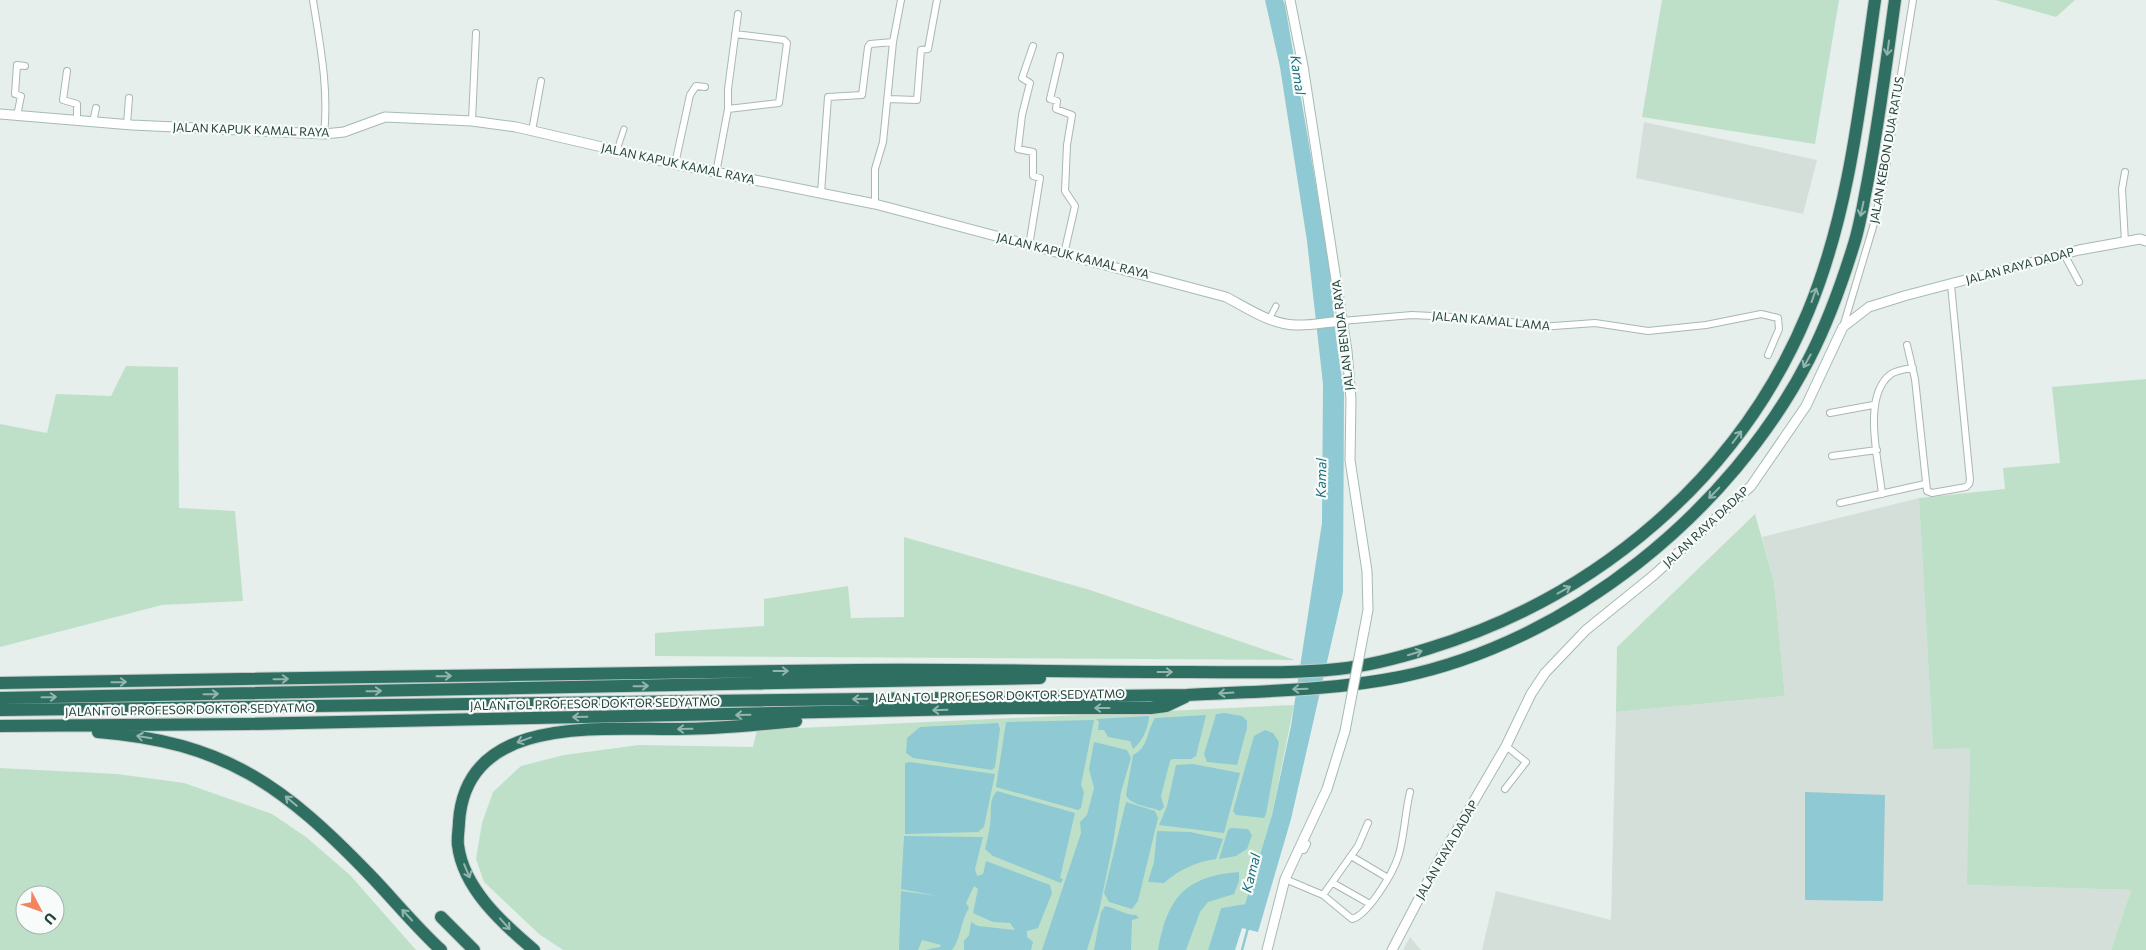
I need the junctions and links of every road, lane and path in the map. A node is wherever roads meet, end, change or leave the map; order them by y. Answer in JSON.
{"nodes":[{"id":1,"x":313,"y":0,"type":"edge"},
{"id":2,"x":901,"y":0,"type":"edge"},
{"id":3,"x":937,"y":0,"type":"edge"},
{"id":4,"x":1290,"y":0,"type":"edge"},
{"id":5,"x":1875,"y":0,"type":"edge"},
{"id":6,"x":1895,"y":0,"type":"edge"},
{"id":7,"x":1913,"y":0,"type":"edge"},
{"id":8,"x":738,"y":14,"type":"dead end"},
{"id":9,"x":476,"y":33,"type":"dead end"},
{"id":10,"x":735,"y":34,"type":"junction"},
{"id":11,"x":893,"y":42,"type":"junction"},
{"id":12,"x":1033,"y":46,"type":"dead end"},
{"id":13,"x":1060,"y":56,"type":"dead end"},
{"id":14,"x":25,"y":66,"type":"dead end"},
{"id":15,"x":67,"y":71,"type":"dead end"},
{"id":16,"x":541,"y":81,"type":"dead end"},
{"id":17,"x":705,"y":87,"type":"dead end"},
{"id":18,"x":129,"y":98,"type":"dead end"},
{"id":19,"x":888,"y":100,"type":"junction"},
{"id":20,"x":96,"y":108,"type":"dead end"},
{"id":21,"x":728,"y":109,"type":"junction"},
{"id":22,"x":0,"y":114,"type":"edge"},
{"id":23,"x":17,"y":116,"type":"junction"},
{"id":24,"x":77,"y":120,"type":"junction"},
{"id":25,"x":472,"y":121,"type":"junction"},
{"id":26,"x":93,"y":122,"type":"junction"},
{"id":27,"x":127,"y":124,"type":"junction"},
{"id":28,"x":624,"y":129,"type":"dead end"},
{"id":29,"x":532,"y":131,"type":"junction"},
{"id":30,"x":324,"y":134,"type":"junction"},
{"id":31,"x":618,"y":150,"type":"junction"},
{"id":32,"x":675,"y":164,"type":"junction"},
{"id":33,"x":2125,"y":172,"type":"dead end"},
{"id":34,"x":716,"y":173,"type":"junction"},
{"id":35,"x":821,"y":193,"type":"junction"},
{"id":36,"x":875,"y":204,"type":"junction"},
{"id":37,"x":2146,"y":241,"type":"edge"},
{"id":38,"x":2125,"y":242,"type":"junction"},
{"id":39,"x":1029,"y":246,"type":"junction"},
{"id":40,"x":1064,"y":254,"type":"junction"},
{"id":41,"x":2064,"y":254,"type":"junction"},
{"id":42,"x":2080,"y":282,"type":"dead end"},
{"id":43,"x":1951,"y":285,"type":"junction"},
{"id":44,"x":1276,"y":306,"type":"dead end"},
{"id":45,"x":1269,"y":319,"type":"junction"},
{"id":46,"x":1338,"y":321,"type":"junction"},
{"id":47,"x":1843,"y":326,"type":"junction"},
{"id":48,"x":1907,"y":345,"type":"dead end"},
{"id":49,"x":1768,"y":355,"type":"dead end"},
{"id":50,"x":1913,"y":368,"type":"junction"},
{"id":51,"x":1873,"y":405,"type":"junction"},
{"id":52,"x":1830,"y":413,"type":"dead end"},
{"id":53,"x":1877,"y":450,"type":"junction"},
{"id":54,"x":1832,"y":456,"type":"dead end"},
{"id":55,"x":1926,"y":484,"type":"junction"},
{"id":56,"x":1882,"y":494,"type":"junction"},
{"id":57,"x":1840,"y":503,"type":"dead end"},
{"id":58,"x":1116,"y":672,"type":"junction"},
{"id":59,"x":0,"y":683,"type":"edge"},
{"id":60,"x":1187,"y":696,"type":"junction"},
{"id":61,"x":0,"y":698,"type":"edge"},
{"id":62,"x":0,"y":710,"type":"edge"},
{"id":63,"x":873,"y":712,"type":"junction"},
{"id":64,"x":0,"y":726,"type":"edge"},
{"id":65,"x":0,"y":731,"type":"edge"},
{"id":66,"x":1506,"y":746,"type":"junction"},
{"id":67,"x":1505,"y":789,"type":"dead end"},
{"id":68,"x":1410,"y":792,"type":"dead end"},
{"id":69,"x":1368,"y":823,"type":"dead end"},
{"id":70,"x":1307,"y":844,"type":"dead end"},
{"id":71,"x":1297,"y":850,"type":"junction"},
{"id":72,"x":1351,"y":856,"type":"junction"},
{"id":73,"x":1388,"y":878,"type":"junction"},
{"id":74,"x":1285,"y":879,"type":"junction"},
{"id":75,"x":1332,"y":883,"type":"junction"},
{"id":76,"x":1319,"y":893,"type":"junction"},
{"id":77,"x":1370,"y":904,"type":"junction"},
{"id":78,"x":441,"y":917,"type":"dead end"},
{"id":79,"x":1268,"y":948,"type":"edge"},
{"id":80,"x":441,"y":950,"type":"edge"},
{"id":81,"x":474,"y":950,"type":"edge"},
{"id":82,"x":534,"y":950,"type":"edge"},
{"id":83,"x":1392,"y":950,"type":"edge"}],
"edges":[{"from":1,"to":30,"type":"street"},
{"from":2,"to":11,"type":"street"},
{"from":3,"to":19,"type":"street"},
{"from":4,"to":46,"type":"main road","name":"JALAN BENDA RAYA"},
{"from":58,"to":5,"type":"highway","name":"JALAN TOL PROFESOR DOKTOR SEDYATMO","one_way":true},
{"from":6,"to":60,"type":"highway","name":"JALAN TOL PROFESOR DOKTOR SEDYATMO","one_way":true},
{"from":7,"to":47,"type":"street","name":"JALAN KEBON DUA RATUS"},
{"from":8,"to":10,"type":"street"},
{"from":9,"to":25,"type":"street"},
{"from":10,"to":21,"type":"street"},
{"from":10,"to":21,"type":"street"},
{"from":11,"to":19,"type":"street"},
{"from":11,"to":35,"type":"street"},
{"from":12,"to":39,"type":"street"},
{"from":13,"to":40,"type":"street"},
{"from":14,"to":23,"type":"street"},
{"from":15,"to":24,"type":"street"},
{"from":16,"to":29,"type":"street"},
{"from":17,"to":32,"type":"street"},
{"from":18,"to":27,"type":"street"},
{"from":19,"to":36,"type":"street"},
{"from":20,"to":26,"type":"street"},
{"from":21,"to":34,"type":"street"},
{"from":22,"to":23,"type":"main road","name":"JALAN KAPUK KAMAL RAYA"},
{"from":23,"to":24,"type":"main road","name":"JALAN KAPUK KAMAL RAYA"},
{"from":24,"to":26,"type":"main road","name":"JALAN KAPUK KAMAL RAYA"},
{"from":25,"to":29,"type":"main road","name":"JALAN KAPUK KAMAL RAYA"},
{"from":25,"to":30,"type":"main road","name":"JALAN KAPUK KAMAL RAYA"},
{"from":26,"to":27,"type":"main road","name":"JALAN KAPUK KAMAL RAYA"},
{"from":27,"to":30,"type":"main road","name":"JALAN KAPUK KAMAL RAYA"},
{"from":28,"to":31,"type":"street"},
{"from":29,"to":31,"type":"main road","name":"JALAN KAPUK KAMAL RAYA"},
{"from":31,"to":32,"type":"main road","name":"JALAN KAPUK KAMAL RAYA"},
{"from":32,"to":34,"type":"main road","name":"JALAN KAPUK KAMAL RAYA"},
{"from":33,"to":38,"type":"street"},
{"from":34,"to":35,"type":"main road","name":"JALAN KAPUK KAMAL RAYA"},
{"from":35,"to":36,"type":"main road","name":"JALAN KAPUK KAMAL RAYA"},
{"from":36,"to":39,"type":"main road","name":"JALAN KAPUK KAMAL RAYA"},
{"from":37,"to":38,"type":"main road","name":"JALAN RAYA DADAP"},
{"from":38,"to":41,"type":"main road","name":"JALAN RAYA DADAP"},
{"from":39,"to":40,"type":"main road","name":"JALAN KAPUK KAMAL RAYA"},
{"from":40,"to":45,"type":"main road","name":"JALAN KAPUK KAMAL RAYA"},
{"from":41,"to":42,"type":"street"},
{"from":41,"to":43,"type":"main road","name":"JALAN RAYA DADAP"},
{"from":43,"to":47,"type":"main road","name":"JALAN RAYA DADAP"},
{"from":43,"to":55,"type":"street"},
{"from":44,"to":45,"type":"street"},
{"from":45,"to":46,"type":"main road","name":"JALAN KAPUK KAMAL RAYA"},
{"from":46,"to":49,"type":"street","name":"JALAN KAMAL LAMA"},
{"from":46,"to":71,"type":"main road","name":"JALAN BENDA RAYA","bridge":true},
{"from":47,"to":66,"type":"main road","name":"JALAN RAYA DADAP"},
{"from":48,"to":50,"type":"street"},
{"from":50,"to":51,"type":"street"},
{"from":50,"to":55,"type":"street"},
{"from":51,"to":52,"type":"street"},
{"from":51,"to":53,"type":"street"},
{"from":53,"to":54,"type":"street"},
{"from":53,"to":56,"type":"street"},
{"from":55,"to":56,"type":"street"},
{"from":56,"to":57,"type":"street"},
{"from":59,"to":58,"type":"highway","name":"JALAN TOL PROFESOR DOKTOR SEDYATMO","one_way":true},
{"from":61,"to":58,"type":"highway","name":"JALAN TOL PROFESOR DOKTOR SEDYATMO","one_way":true},
{"from":60,"to":62,"type":"highway","name":"JALAN TOL PROFESOR DOKTOR SEDYATMO","one_way":true},
{"from":60,"to":63,"type":"highway","name":"JALAN TOL PROFESOR DOKTOR SEDYATMO","one_way":true},
{"from":63,"to":64,"type":"highway","name":"JALAN TOL PROFESOR DOKTOR SEDYATMO","one_way":true},
{"from":63,"to":82,"type":"highway","one_way":true},
{"from":80,"to":65,"type":"highway","one_way":true},
{"from":66,"to":67,"type":"street"},
{"from":66,"to":83,"type":"main road","name":"JALAN RAYA DADAP"},
{"from":68,"to":73,"type":"street"},
{"from":69,"to":72,"type":"street"},
{"from":70,"to":71,"type":"street"},
{"from":71,"to":74,"type":"main road"},
{"from":72,"to":73,"type":"street"},
{"from":72,"to":75,"type":"street"},
{"from":73,"to":77,"type":"street"},
{"from":74,"to":76,"type":"street"},
{"from":74,"to":79,"type":"main road"},
{"from":75,"to":76,"type":"street"},
{"from":75,"to":77,"type":"street"},
{"from":76,"to":77,"type":"street"},
{"from":78,"to":81,"type":"highway"}]}
